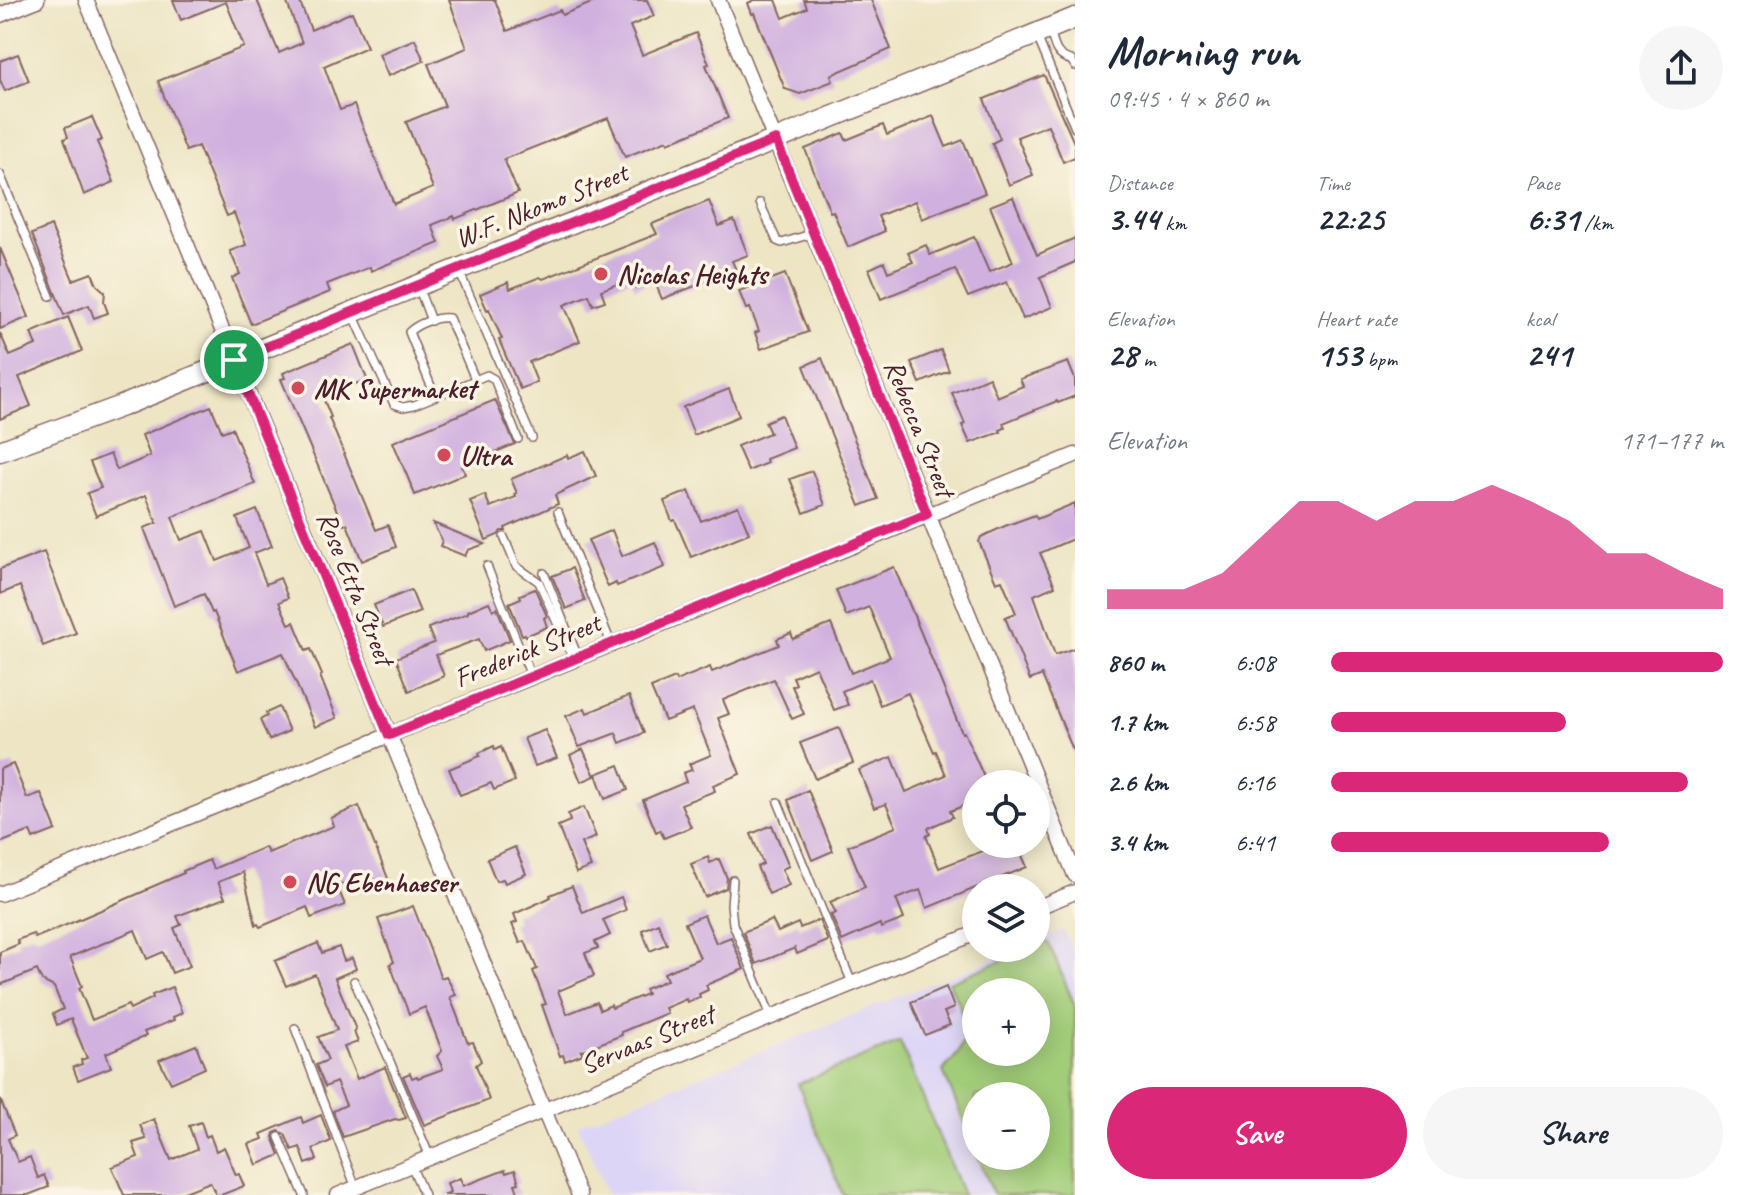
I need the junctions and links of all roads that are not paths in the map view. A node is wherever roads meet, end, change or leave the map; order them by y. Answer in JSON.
{"nodes":[{"id":1,"x":37,"y":0,"type":"edge"},
{"id":2,"x":86,"y":0,"type":"edge"},
{"id":3,"x":718,"y":0,"type":"edge"},
{"id":4,"x":0,"y":15,"type":"edge"},
{"id":5,"x":1075,"y":18,"type":"edge"},
{"id":6,"x":1042,"y":31,"type":"junction"},
{"id":7,"x":1075,"y":66,"type":"edge"},
{"id":8,"x":1075,"y":128,"type":"edge"},
{"id":9,"x":776,"y":140,"type":"junction"},
{"id":10,"x":0,"y":174,"type":"edge"},
{"id":11,"x":760,"y":203,"type":"dead end"},
{"id":12,"x":814,"y":233,"type":"junction"},
{"id":13,"x":458,"y":269,"type":"junction"},
{"id":14,"x":418,"y":286,"type":"junction"},
{"id":15,"x":50,"y":296,"type":"dead end"},
{"id":16,"x":352,"y":312,"type":"junction"},
{"id":17,"x":431,"y":321,"type":"junction"},
{"id":18,"x":234,"y":360,"type":"junction"},
{"id":19,"x":475,"y":379,"type":"junction"},
{"id":20,"x":435,"y":396,"type":"junction"},
{"id":21,"x":532,"y":438,"type":"dead end"},
{"id":22,"x":518,"y":439,"type":"dead end"},
{"id":23,"x":0,"y":454,"type":"edge"},
{"id":24,"x":1075,"y":455,"type":"edge"},
{"id":25,"x":558,"y":512,"type":"dead end"},
{"id":26,"x":927,"y":514,"type":"junction"},
{"id":27,"x":504,"y":537,"type":"dead end"},
{"id":28,"x":487,"y":566,"type":"dead end"},
{"id":29,"x":544,"y":573,"type":"dead end"},
{"id":30,"x":611,"y":643,"type":"junction"},
{"id":31,"x":576,"y":658,"type":"junction"},
{"id":32,"x":531,"y":676,"type":"junction"},
{"id":33,"x":389,"y":735,"type":"junction"},
{"id":34,"x":778,"y":802,"type":"dead end"},
{"id":35,"x":1075,"y":875,"type":"edge"},
{"id":36,"x":733,"y":880,"type":"dead end"},
{"id":37,"x":1075,"y":892,"type":"edge"},
{"id":38,"x":0,"y":894,"type":"edge"},
{"id":39,"x":1050,"y":902,"type":"edge"},
{"id":40,"x":962,"y":939,"type":"edge"},
{"id":41,"x":354,"y":981,"type":"dead end"},
{"id":42,"x":852,"y":983,"type":"junction"},
{"id":43,"x":771,"y":1016,"type":"junction"},
{"id":44,"x":295,"y":1028,"type":"dead end"},
{"id":45,"x":545,"y":1109,"type":"junction"},
{"id":46,"x":279,"y":1137,"type":"dead end"},
{"id":47,"x":430,"y":1157,"type":"junction"},
{"id":48,"x":411,"y":1165,"type":"junction"},
{"id":49,"x":356,"y":1188,"type":"junction"},
{"id":50,"x":304,"y":1195,"type":"edge"},
{"id":51,"x":338,"y":1195,"type":"edge"},
{"id":52,"x":424,"y":1195,"type":"edge"},
{"id":53,"x":579,"y":1195,"type":"edge"}],
"edges":[{"from":1,"to":4,"type":"street"},
{"from":2,"to":18,"type":"street","name":"Rose Etta Street"},
{"from":3,"to":9,"type":"street","name":"Rebecca Street"},
{"from":5,"to":6,"type":"main road","name":"W.F. Nkomo Street"},
{"from":6,"to":7,"type":"lane"},
{"from":6,"to":8,"type":"lane"},
{"from":6,"to":9,"type":"main road","name":"W.F. Nkomo Street"},
{"from":9,"to":12,"type":"street","name":"Rebecca Street"},
{"from":9,"to":13,"type":"main road","name":"W.F. Nkomo Street"},
{"from":10,"to":15,"type":"lane"},
{"from":11,"to":12,"type":"lane"},
{"from":12,"to":26,"type":"street","name":"Rebecca Street"},
{"from":13,"to":14,"type":"main road","name":"W.F. Nkomo Street"},
{"from":13,"to":21,"type":"lane"},
{"from":14,"to":16,"type":"main road","name":"W.F. Nkomo Street"},
{"from":14,"to":17,"type":"lane"},
{"from":16,"to":18,"type":"main road","name":"W.F. Nkomo Street"},
{"from":16,"to":20,"type":"lane"},
{"from":17,"to":19,"type":"lane"},
{"from":17,"to":20,"type":"lane"},
{"from":18,"to":23,"type":"main road","name":"W.F. Nkomo Street"},
{"from":18,"to":33,"type":"street","name":"Rose Etta Street"},
{"from":19,"to":20,"type":"lane"},
{"from":19,"to":22,"type":"lane"},
{"from":24,"to":26,"type":"street","name":"Frederick Street"},
{"from":25,"to":30,"type":"lane"},
{"from":26,"to":30,"type":"street","name":"Frederick Street"},
{"from":26,"to":35,"type":"street","name":"Rebecca Street"},
{"from":27,"to":31,"type":"lane"},
{"from":28,"to":32,"type":"lane"},
{"from":29,"to":31,"type":"lane"},
{"from":30,"to":31,"type":"street","name":"Frederick Street"},
{"from":31,"to":32,"type":"street","name":"Frederick Street"},
{"from":32,"to":33,"type":"street","name":"Frederick Street"},
{"from":33,"to":38,"type":"street","name":"Frederick Street"},
{"from":33,"to":45,"type":"street","name":"Rose Etta Street"},
{"from":34,"to":42,"type":"lane"},
{"from":36,"to":43,"type":"lane"},
{"from":37,"to":39,"type":"street"},
{"from":40,"to":42,"type":"street","name":"Servaas Street"},
{"from":41,"to":47,"type":"lane"},
{"from":42,"to":43,"type":"street","name":"Servaas Street"},
{"from":43,"to":45,"type":"street","name":"Servaas Street"},
{"from":44,"to":49,"type":"lane"},
{"from":45,"to":47,"type":"street","name":"Servaas Street"},
{"from":45,"to":53,"type":"street","name":"Rose Etta Street"},
{"from":46,"to":50,"type":"lane"},
{"from":47,"to":48,"type":"street","name":"Servaas Street"},
{"from":48,"to":49,"type":"street","name":"Servaas Street"},
{"from":48,"to":52,"type":"lane"},
{"from":49,"to":51,"type":"street","name":"Servaas Street"}]}
